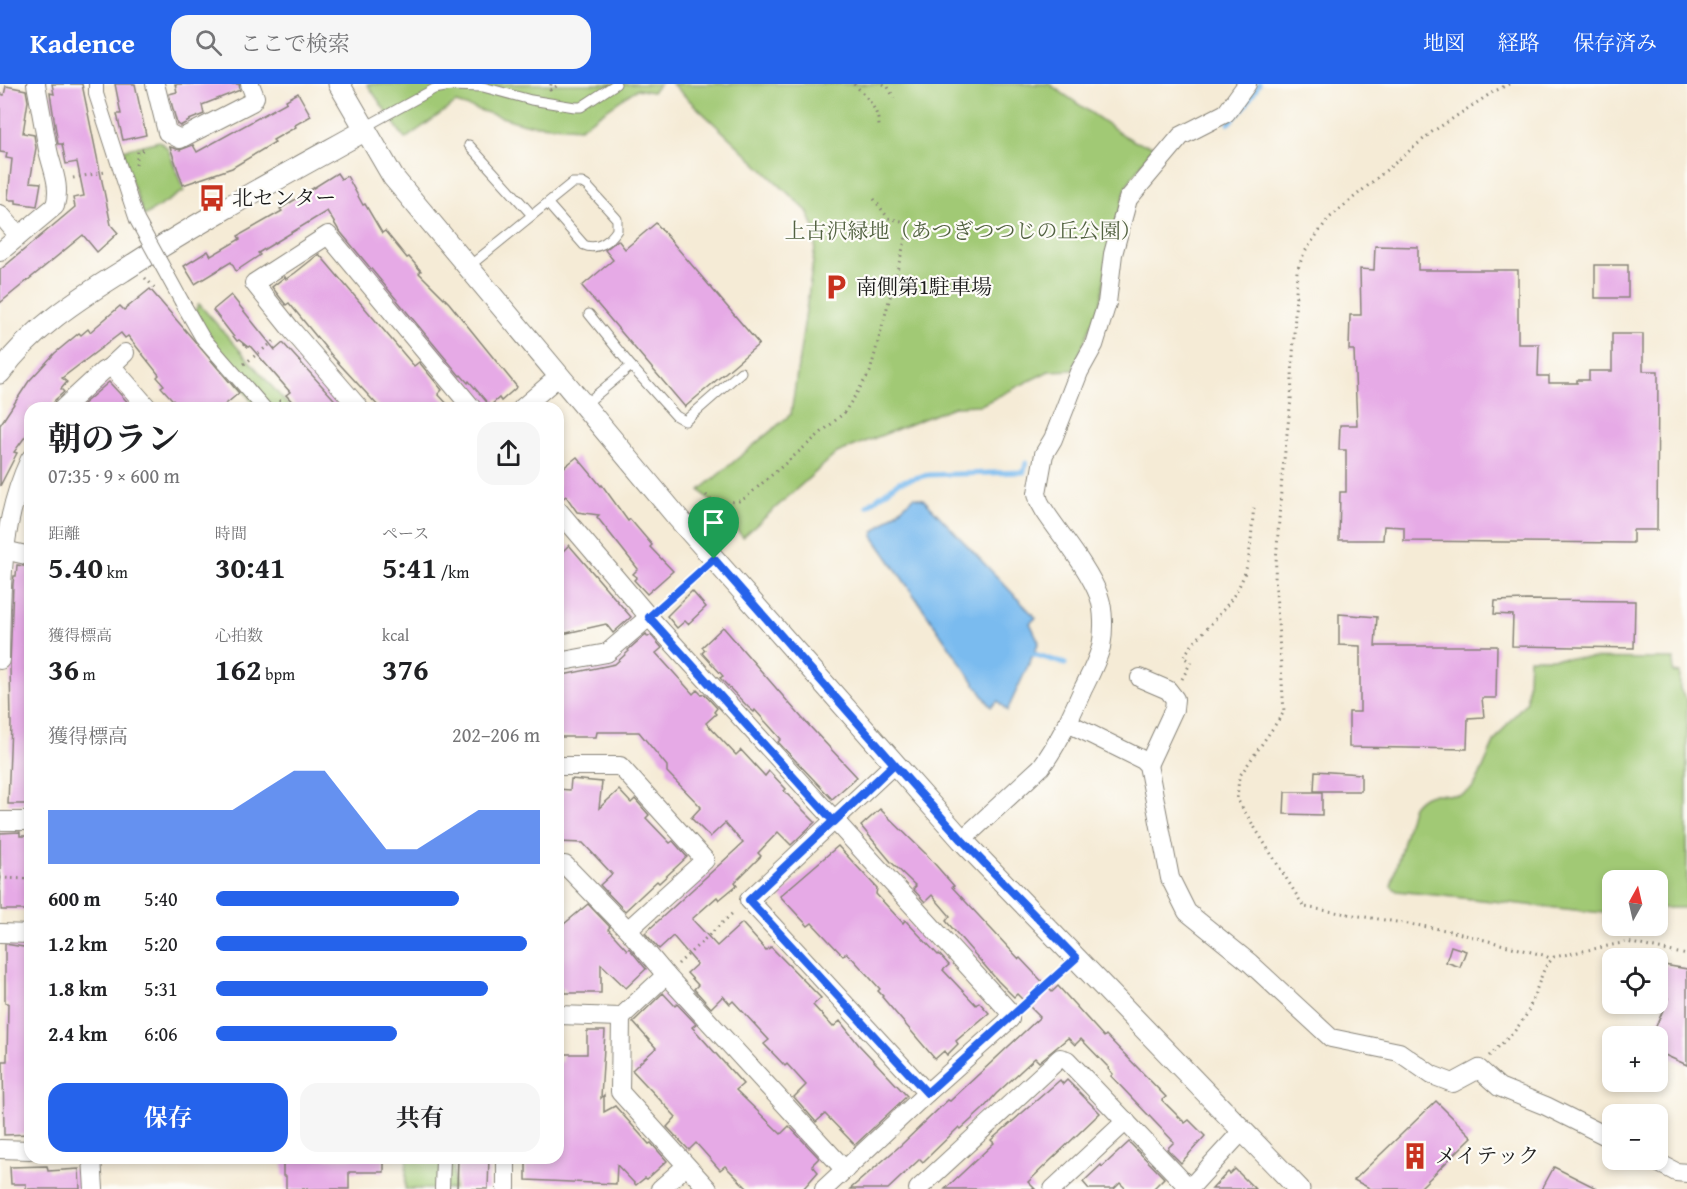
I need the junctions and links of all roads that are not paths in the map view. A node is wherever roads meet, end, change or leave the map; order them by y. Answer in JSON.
{"nodes":[{"id":1,"x":36,"y":84,"type":"edge"},
{"id":2,"x":96,"y":84,"type":"edge"},
{"id":3,"x":155,"y":84,"type":"edge"},
{"id":4,"x":250,"y":84,"type":"edge"},
{"id":5,"x":339,"y":84,"type":"edge"},
{"id":6,"x":616,"y":84,"type":"edge"},
{"id":7,"x":1247,"y":84,"type":"edge"},
{"id":8,"x":364,"y":129,"type":"junction"},
{"id":9,"x":469,"y":145,"type":"dead end"},
{"id":10,"x":548,"y":204,"type":"junction"},
{"id":11,"x":0,"y":214,"type":"edge"},
{"id":12,"x":532,"y":215,"type":"junction"},
{"id":13,"x":19,"y":236,"type":"junction"},
{"id":14,"x":0,"y":252,"type":"edge"},
{"id":15,"x":467,"y":267,"type":"junction"},
{"id":16,"x":589,"y":314,"type":"dead end"},
{"id":17,"x":126,"y":353,"type":"dead end"},
{"id":18,"x":631,"y":366,"type":"junction"},
{"id":19,"x":109,"y":368,"type":"junction"},
{"id":20,"x":741,"y":372,"type":"dead end"},
{"id":21,"x":0,"y":373,"type":"edge"},
{"id":22,"x":558,"y":377,"type":"junction"},
{"id":23,"x":69,"y":402,"type":"edge"},
{"id":24,"x":143,"y":402,"type":"edge"},
{"id":25,"x":259,"y":402,"type":"edge"},
{"id":26,"x":354,"y":402,"type":"edge"},
{"id":27,"x":467,"y":402,"type":"edge"},
{"id":28,"x":529,"y":402,"type":"edge"},
{"id":29,"x":583,"y":406,"type":"junction"},
{"id":30,"x":24,"y":475,"type":"edge"},
{"id":31,"x":564,"y":517,"type":"edge"},
{"id":32,"x":1,"y":549,"type":"edge"},
{"id":33,"x":24,"y":555,"type":"edge"},
{"id":34,"x":649,"y":617,"type":"junction"},
{"id":35,"x":0,"y":660,"type":"edge"},
{"id":36,"x":564,"y":661,"type":"edge"},
{"id":37,"x":1140,"y":678,"type":"dead end"},
{"id":38,"x":1068,"y":723,"type":"junction"},
{"id":39,"x":894,"y":764,"type":"junction"},
{"id":40,"x":1148,"y":765,"type":"junction"},
{"id":41,"x":564,"y":766,"type":"edge"},
{"id":42,"x":0,"y":821,"type":"edge"},
{"id":43,"x":24,"y":821,"type":"edge"},
{"id":44,"x":834,"y":822,"type":"junction"},
{"id":45,"x":962,"y":840,"type":"junction"},
{"id":46,"x":564,"y":865,"type":"edge"},
{"id":47,"x":628,"y":930,"type":"junction"},
{"id":48,"x":0,"y":933,"type":"edge"},
{"id":49,"x":24,"y":934,"type":"edge"},
{"id":50,"x":666,"y":975,"type":"junction"},
{"id":51,"x":564,"y":1016,"type":"edge"},
{"id":52,"x":621,"y":1017,"type":"junction"},
{"id":53,"x":927,"y":1093,"type":"junction"},
{"id":54,"x":1126,"y":1121,"type":"junction"},
{"id":55,"x":1243,"y":1130,"type":"junction"},
{"id":56,"x":1602,"y":1134,"type":"edge"},
{"id":57,"x":0,"y":1149,"type":"edge"},
{"id":58,"x":24,"y":1150,"type":"edge"},
{"id":59,"x":93,"y":1164,"type":"edge"},
{"id":60,"x":443,"y":1164,"type":"edge"},
{"id":61,"x":506,"y":1164,"type":"edge"},
{"id":62,"x":686,"y":1166,"type":"junction"},
{"id":63,"x":1668,"y":1168,"type":"edge"},
{"id":64,"x":845,"y":1170,"type":"junction"},
{"id":65,"x":1687,"y":1173,"type":"edge"},
{"id":66,"x":94,"y":1189,"type":"edge"},
{"id":67,"x":442,"y":1189,"type":"edge"},
{"id":68,"x":506,"y":1189,"type":"edge"},
{"id":69,"x":660,"y":1189,"type":"edge"},
{"id":70,"x":708,"y":1189,"type":"edge"},
{"id":71,"x":824,"y":1189,"type":"edge"},
{"id":72,"x":918,"y":1189,"type":"edge"},
{"id":73,"x":1053,"y":1189,"type":"edge"},
{"id":74,"x":1190,"y":1189,"type":"edge"},
{"id":75,"x":1299,"y":1189,"type":"edge"}],
"edges":[{"from":1,"to":13,"type":"street"},
{"from":2,"to":25,"type":"street","bridge":true},
{"from":3,"to":4,"type":"street"},
{"from":5,"to":8,"type":"street"},
{"from":6,"to":8,"type":"lane"},
{"from":7,"to":38,"type":"street"},
{"from":8,"to":15,"type":"street"},
{"from":8,"to":21,"type":"street"},
{"from":9,"to":12,"type":"lane"},
{"from":10,"to":10,"type":"lane"},
{"from":10,"to":12,"type":"lane"},
{"from":11,"to":13,"type":"street"},
{"from":12,"to":15,"type":"lane"},
{"from":13,"to":14,"type":"street"},
{"from":15,"to":22,"type":"street"},
{"from":16,"to":18,"type":"lane"},
{"from":17,"to":19,"type":"street"},
{"from":18,"to":20,"type":"lane"},
{"from":18,"to":29,"type":"lane"},
{"from":19,"to":23,"type":"street"},
{"from":19,"to":24,"type":"street"},
{"from":22,"to":28,"type":"street"},
{"from":22,"to":29,"type":"street"},
{"from":26,"to":27,"type":"street"},
{"from":29,"to":39,"type":"street"},
{"from":30,"to":32,"type":"street"},
{"from":31,"to":34,"type":"street"},
{"from":32,"to":33,"type":"street"},
{"from":32,"to":35,"type":"street"},
{"from":34,"to":36,"type":"street"},
{"from":34,"to":44,"type":"street"},
{"from":37,"to":40,"type":"street"},
{"from":38,"to":40,"type":"street"},
{"from":38,"to":45,"type":"street"},
{"from":39,"to":44,"type":"street"},
{"from":39,"to":45,"type":"street"},
{"from":40,"to":56,"type":"street"},
{"from":41,"to":47,"type":"street"},
{"from":42,"to":43,"type":"street"},
{"from":44,"to":53,"type":"street"},
{"from":44,"to":53,"type":"street"},
{"from":45,"to":55,"type":"street"},
{"from":46,"to":47,"type":"street"},
{"from":47,"to":50,"type":"street"},
{"from":48,"to":49,"type":"street"},
{"from":50,"to":52,"type":"street"},
{"from":50,"to":64,"type":"street"},
{"from":51,"to":52,"type":"street"},
{"from":52,"to":62,"type":"street"},
{"from":53,"to":64,"type":"street"},
{"from":54,"to":72,"type":"street"},
{"from":54,"to":73,"type":"street"},
{"from":54,"to":74,"type":"street"},
{"from":55,"to":74,"type":"street"},
{"from":55,"to":75,"type":"street"},
{"from":57,"to":58,"type":"street"},
{"from":59,"to":66,"type":"street"},
{"from":60,"to":67,"type":"street"},
{"from":61,"to":68,"type":"street"},
{"from":62,"to":69,"type":"street"},
{"from":62,"to":70,"type":"street"},
{"from":63,"to":65,"type":"street"},
{"from":64,"to":71,"type":"street"}]}
